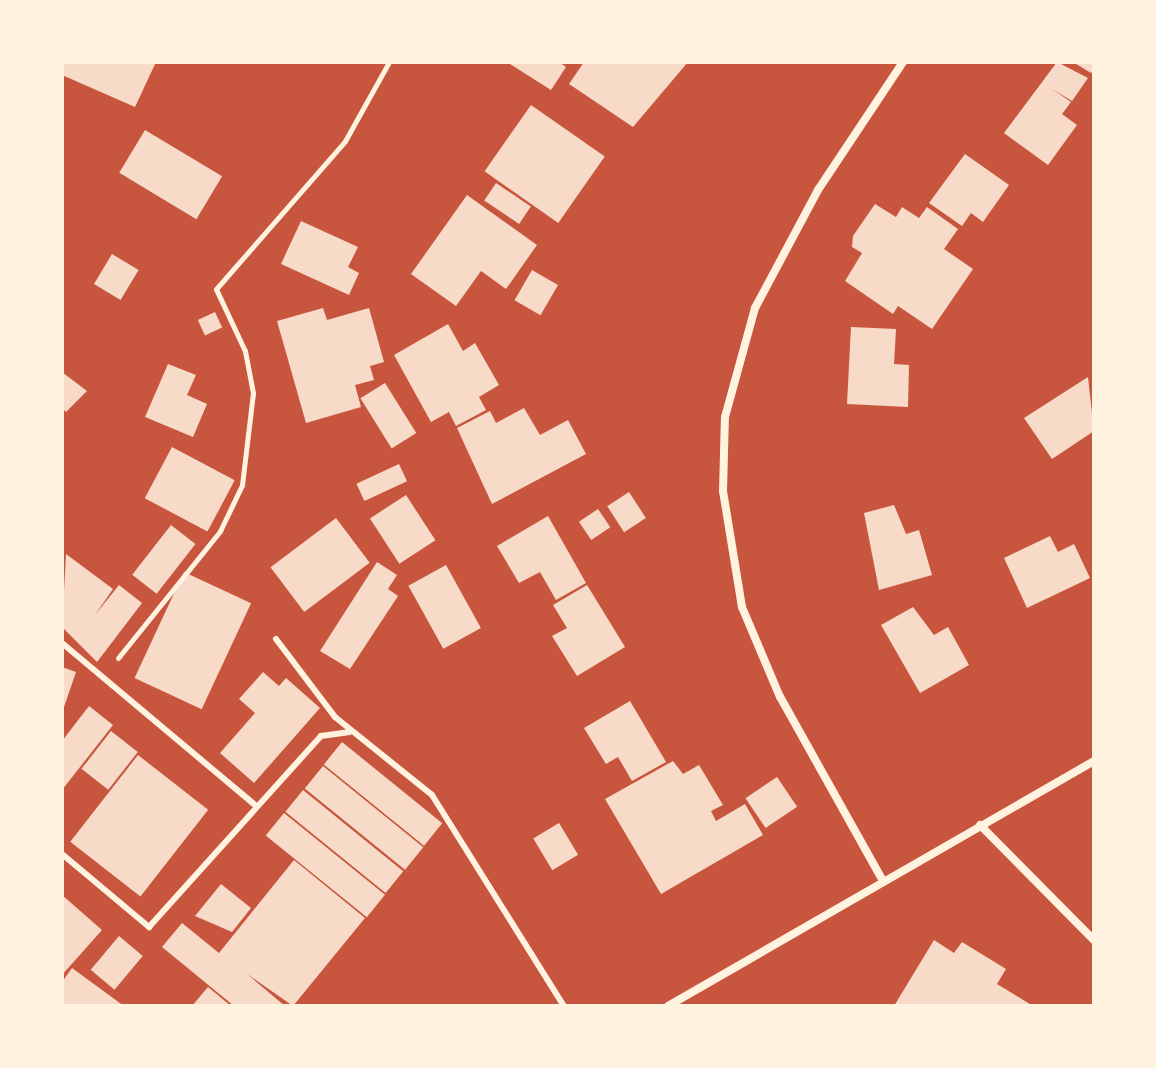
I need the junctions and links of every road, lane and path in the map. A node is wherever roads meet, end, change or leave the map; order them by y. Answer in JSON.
{"nodes":[{"id":1,"x":389,"y":62,"type":"edge"},
{"id":2,"x":903,"y":62,"type":"edge"},
{"id":3,"x":276,"y":639,"type":"dead end"},
{"id":4,"x":62,"y":643,"type":"edge"},
{"id":5,"x":104,"y":678,"type":"junction"},
{"id":6,"x":350,"y":732,"type":"junction"},
{"id":7,"x":1094,"y":761,"type":"edge"},
{"id":8,"x":254,"y":804,"type":"junction"},
{"id":9,"x":980,"y":825,"type":"junction"},
{"id":10,"x":62,"y":854,"type":"edge"},
{"id":11,"x":883,"y":881,"type":"junction"},
{"id":12,"x":1094,"y":940,"type":"edge"},
{"id":13,"x":564,"y":1006,"type":"edge"},
{"id":14,"x":668,"y":1006,"type":"edge"}],
"edges":[{"from":1,"to":5,"type":"path"},
{"from":2,"to":11,"type":"street"},
{"from":3,"to":6,"type":"lane"},
{"from":4,"to":5,"type":"lane"},
{"from":5,"to":8,"type":"lane"},
{"from":6,"to":8,"type":"lane"},
{"from":6,"to":13,"type":"lane"},
{"from":7,"to":9,"type":"street"},
{"from":8,"to":10,"type":"lane"},
{"from":9,"to":11,"type":"street"},
{"from":9,"to":12,"type":"street"},
{"from":11,"to":14,"type":"street"}]}
